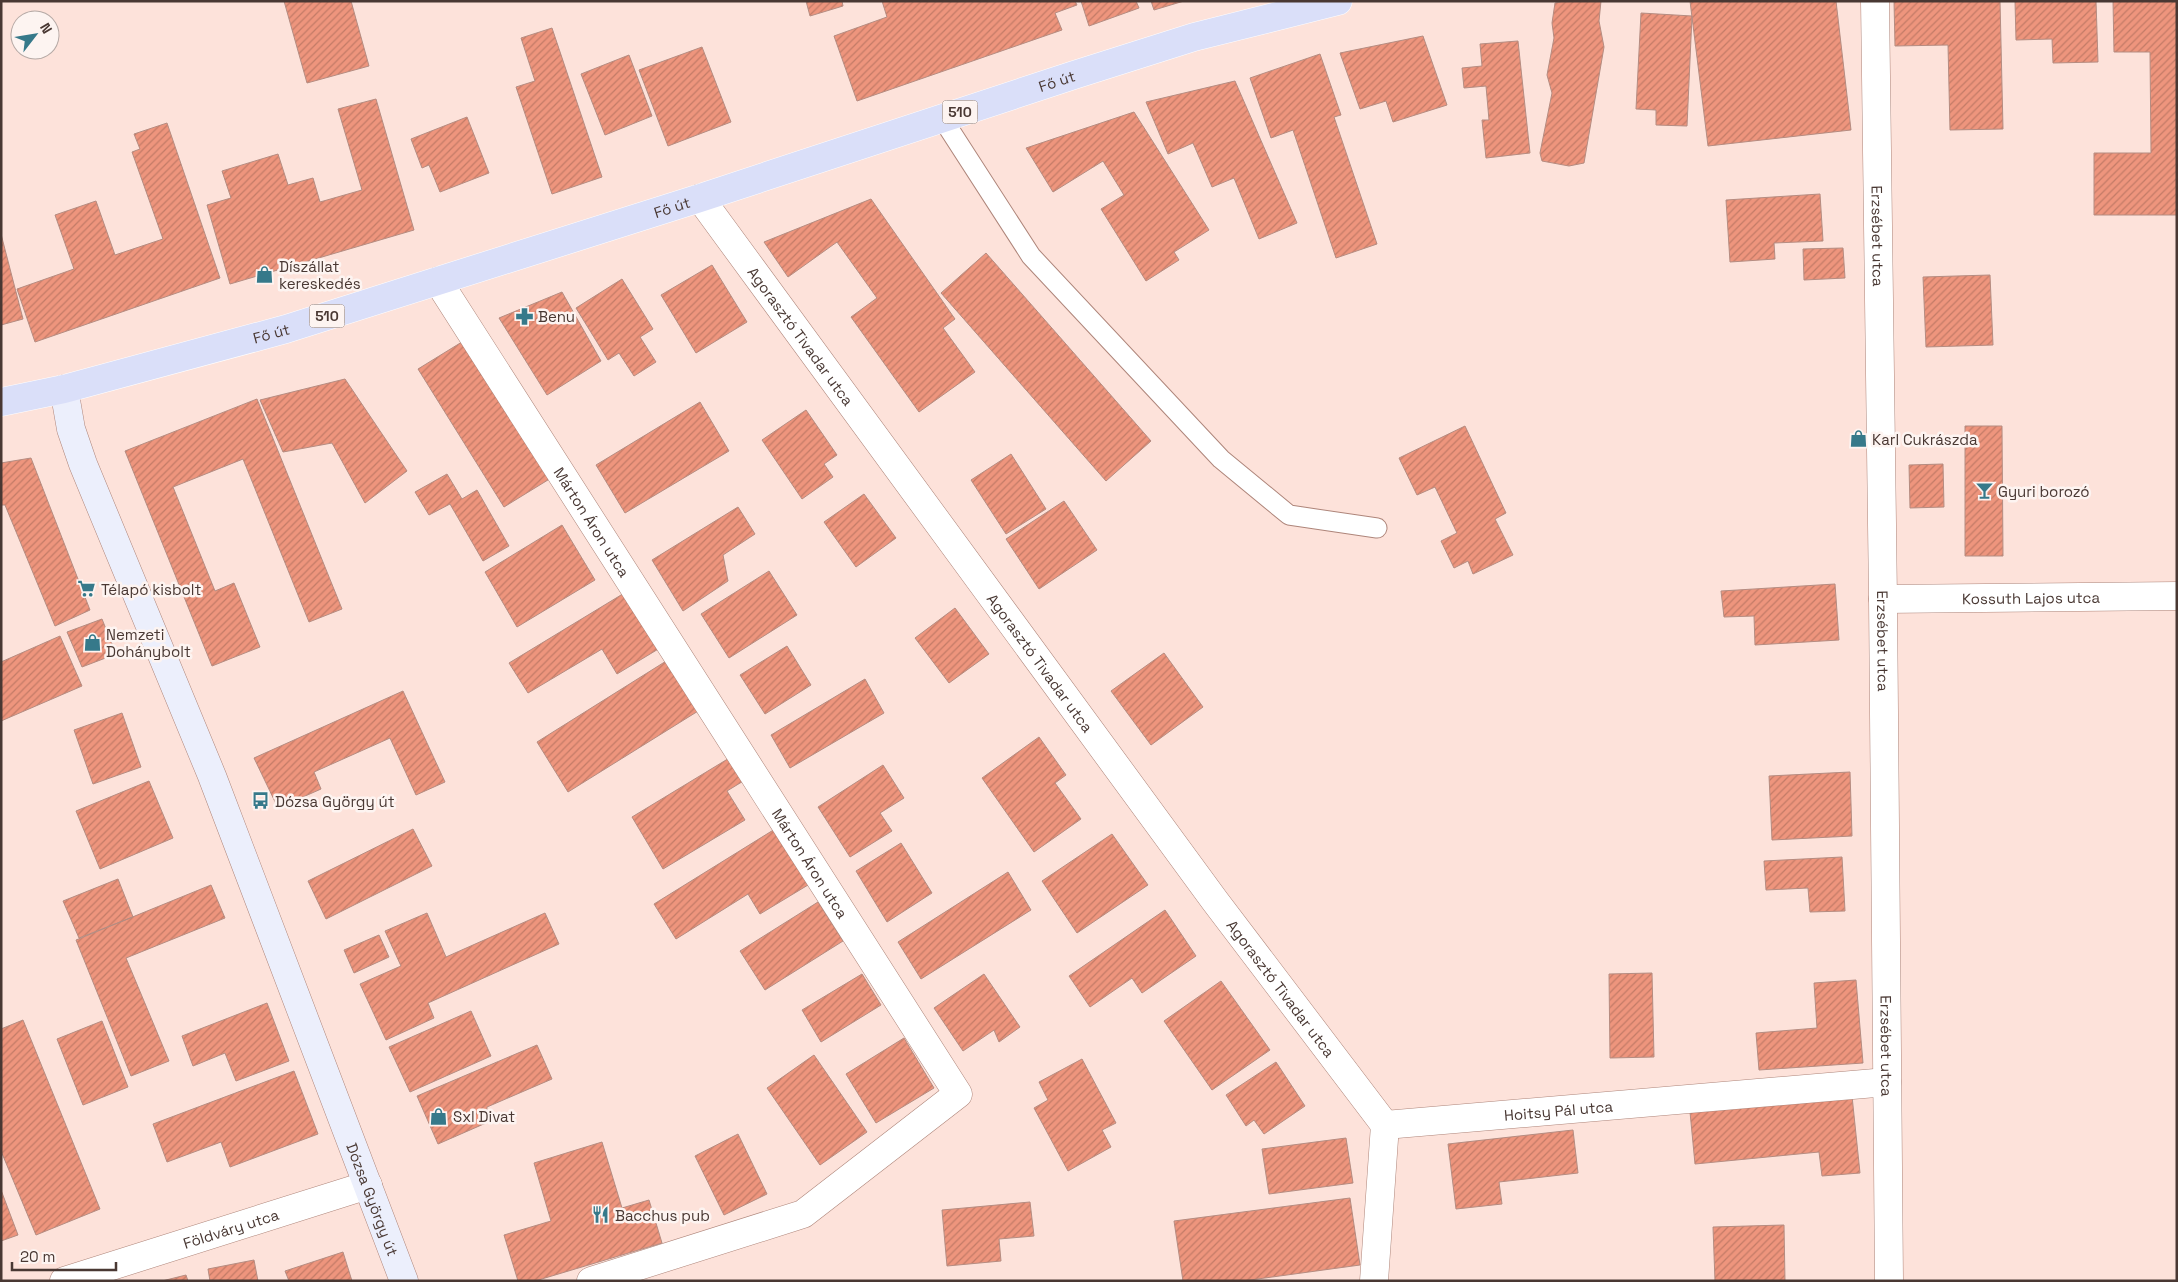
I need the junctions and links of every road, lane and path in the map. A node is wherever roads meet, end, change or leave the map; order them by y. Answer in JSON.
{"nodes":[{"id":1,"x":1338,"y":1,"type":"edge"},
{"id":2,"x":1875,"y":1,"type":"edge"},
{"id":3,"x":942,"y":118,"type":"junction"},
{"id":4,"x":700,"y":198,"type":"junction"},
{"id":5,"x":438,"y":281,"type":"junction"},
{"id":6,"x":64,"y":389,"type":"junction"},
{"id":7,"x":1,"y":402,"type":"edge"},
{"id":8,"x":1377,"y":528,"type":"dead end"},
{"id":9,"x":2177,"y":596,"type":"edge"},
{"id":10,"x":1884,"y":599,"type":"junction"},
{"id":11,"x":1887,"y":1082,"type":"junction"},
{"id":12,"x":1385,"y":1125,"type":"junction"},
{"id":13,"x":368,"y":1185,"type":"junction"},
{"id":14,"x":64,"y":1281,"type":"edge"},
{"id":15,"x":404,"y":1281,"type":"edge"},
{"id":16,"x":591,"y":1281,"type":"edge"},
{"id":17,"x":1374,"y":1281,"type":"edge"},
{"id":18,"x":1888,"y":1281,"type":"edge"}],
"edges":[{"from":1,"to":3,"type":"main road","name":"Fő út","number":"510"},
{"from":2,"to":10,"type":"street","name":"Erzsébet utca"},
{"from":3,"to":4,"type":"main road","name":"Fő út","number":"510"},
{"from":3,"to":8,"type":"lane"},
{"from":4,"to":5,"type":"main road","name":"Fő út","number":"510"},
{"from":4,"to":12,"type":"street","name":"Agorasztó Tivadar utca"},
{"from":5,"to":6,"type":"main road","name":"Fő út","number":"510"},
{"from":5,"to":16,"type":"street","name":"Márton Áron utca"},
{"from":6,"to":7,"type":"main road","name":"Fő út","number":"510"},
{"from":6,"to":13,"type":"main road","name":"Dózsa György út"},
{"from":9,"to":10,"type":"street","name":"Kossuth Lajos utca"},
{"from":10,"to":11,"type":"street","name":"Erzsébet utca"},
{"from":11,"to":12,"type":"street","name":"Hoitsy Pál utca"},
{"from":11,"to":18,"type":"street","name":"Erzsébet utca"},
{"from":12,"to":17,"type":"street"},
{"from":13,"to":14,"type":"street","name":"Földváry utca"},
{"from":13,"to":15,"type":"main road","name":"Dózsa György út"}]}
